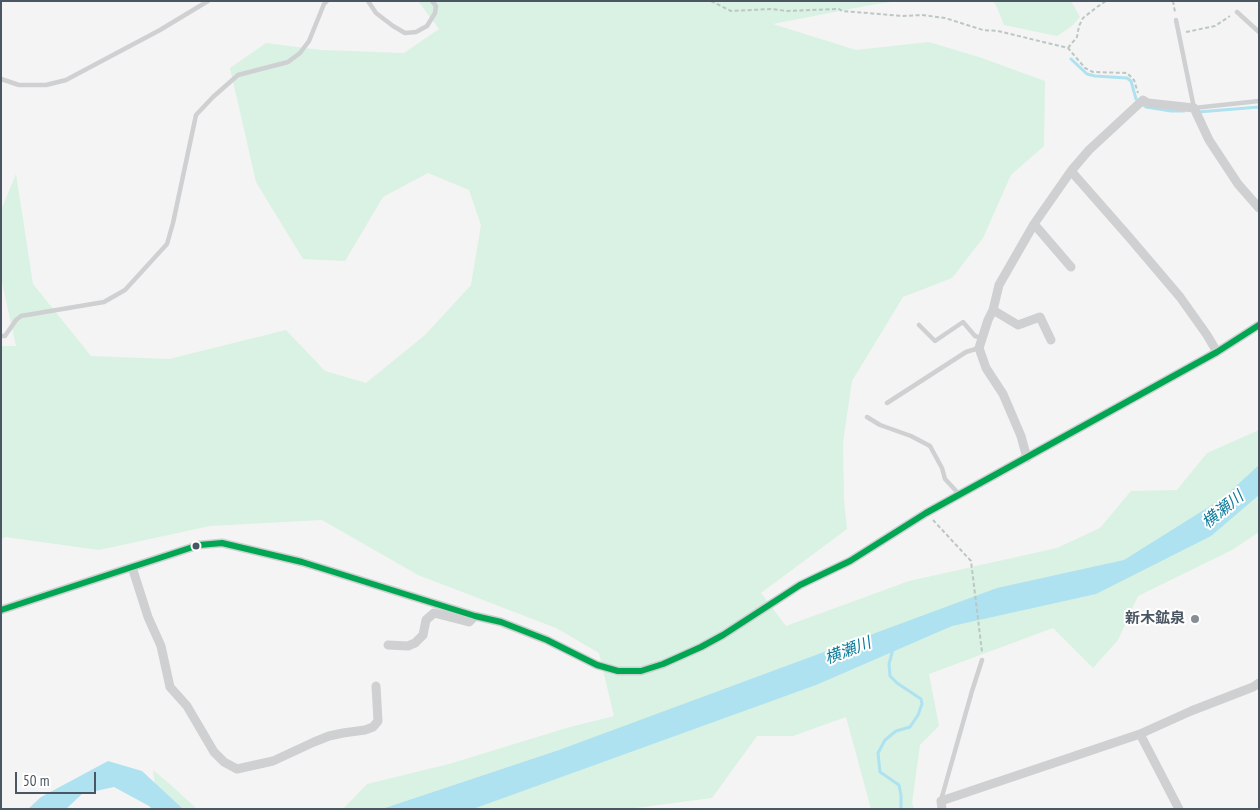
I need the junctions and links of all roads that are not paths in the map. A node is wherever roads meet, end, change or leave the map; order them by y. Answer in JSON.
{"nodes":[{"id":1,"x":208,"y":1,"type":"edge"},
{"id":2,"x":327,"y":1,"type":"edge"},
{"id":3,"x":368,"y":1,"type":"edge"},
{"id":4,"x":432,"y":1,"type":"edge"},
{"id":5,"x":1237,"y":12,"type":"road end"},
{"id":6,"x":1176,"y":20,"type":"road end"},
{"id":7,"x":1259,"y":32,"type":"edge"},
{"id":8,"x":1,"y":79,"type":"edge"},
{"id":9,"x":1259,"y":101,"type":"edge"},
{"id":10,"x":1194,"y":108,"type":"junction"},
{"id":11,"x":1071,"y":171,"type":"junction"},
{"id":12,"x":1259,"y":208,"type":"edge"},
{"id":13,"x":1034,"y":224,"type":"junction"},
{"id":14,"x":1071,"y":267,"type":"dead end"},
{"id":15,"x":993,"y":310,"type":"junction"},
{"id":16,"x":919,"y":325,"type":"dead end"},
{"id":17,"x":1259,"y":325,"type":"edge"},
{"id":18,"x":1,"y":336,"type":"edge"},
{"id":19,"x":1051,"y":340,"type":"dead end"},
{"id":20,"x":980,"y":343,"type":"junction"},
{"id":21,"x":1217,"y":352,"type":"junction"},
{"id":22,"x":886,"y":403,"type":"dead end"},
{"id":23,"x":867,"y":417,"type":"dead end"},
{"id":24,"x":1027,"y":458,"type":"junction"},
{"id":25,"x":959,"y":494,"type":"junction"},
{"id":26,"x":132,"y":567,"type":"junction"},
{"id":27,"x":1,"y":610,"type":"edge"},
{"id":28,"x":475,"y":616,"type":"junction"},
{"id":29,"x":388,"y":645,"type":"dead end"},
{"id":30,"x":982,"y":660,"type":"road end"},
{"id":31,"x":1259,"y":683,"type":"edge"},
{"id":32,"x":376,"y":686,"type":"dead end"},
{"id":33,"x":1140,"y":734,"type":"junction"},
{"id":34,"x":942,"y":805,"type":"edge"},
{"id":35,"x":1179,"y":809,"type":"edge"}],
"edges":[{"from":1,"to":8,"type":"lane"},
{"from":2,"to":18,"type":"lane"},
{"from":3,"to":4,"type":"lane"},
{"from":5,"to":7,"type":"lane"},
{"from":6,"to":10,"type":"lane"},
{"from":9,"to":10,"type":"lane"},
{"from":10,"to":11,"type":"street"},
{"from":10,"to":12,"type":"street"},
{"from":11,"to":13,"type":"street"},
{"from":11,"to":21,"type":"street"},
{"from":13,"to":14,"type":"street"},
{"from":13,"to":15,"type":"street"},
{"from":15,"to":19,"type":"street"},
{"from":15,"to":20,"type":"street"},
{"from":16,"to":20,"type":"lane"},
{"from":17,"to":21,"type":"street"},
{"from":20,"to":22,"type":"lane"},
{"from":20,"to":24,"type":"street"},
{"from":21,"to":24,"type":"street"},
{"from":23,"to":25,"type":"lane"},
{"from":24,"to":25,"type":"street"},
{"from":25,"to":28,"type":"street"},
{"from":26,"to":27,"type":"street"},
{"from":26,"to":28,"type":"street"},
{"from":26,"to":32,"type":"street"},
{"from":28,"to":29,"type":"street"},
{"from":30,"to":34,"type":"lane"},
{"from":31,"to":33,"type":"street"},
{"from":33,"to":34,"type":"street"},
{"from":33,"to":35,"type":"street"}]}
